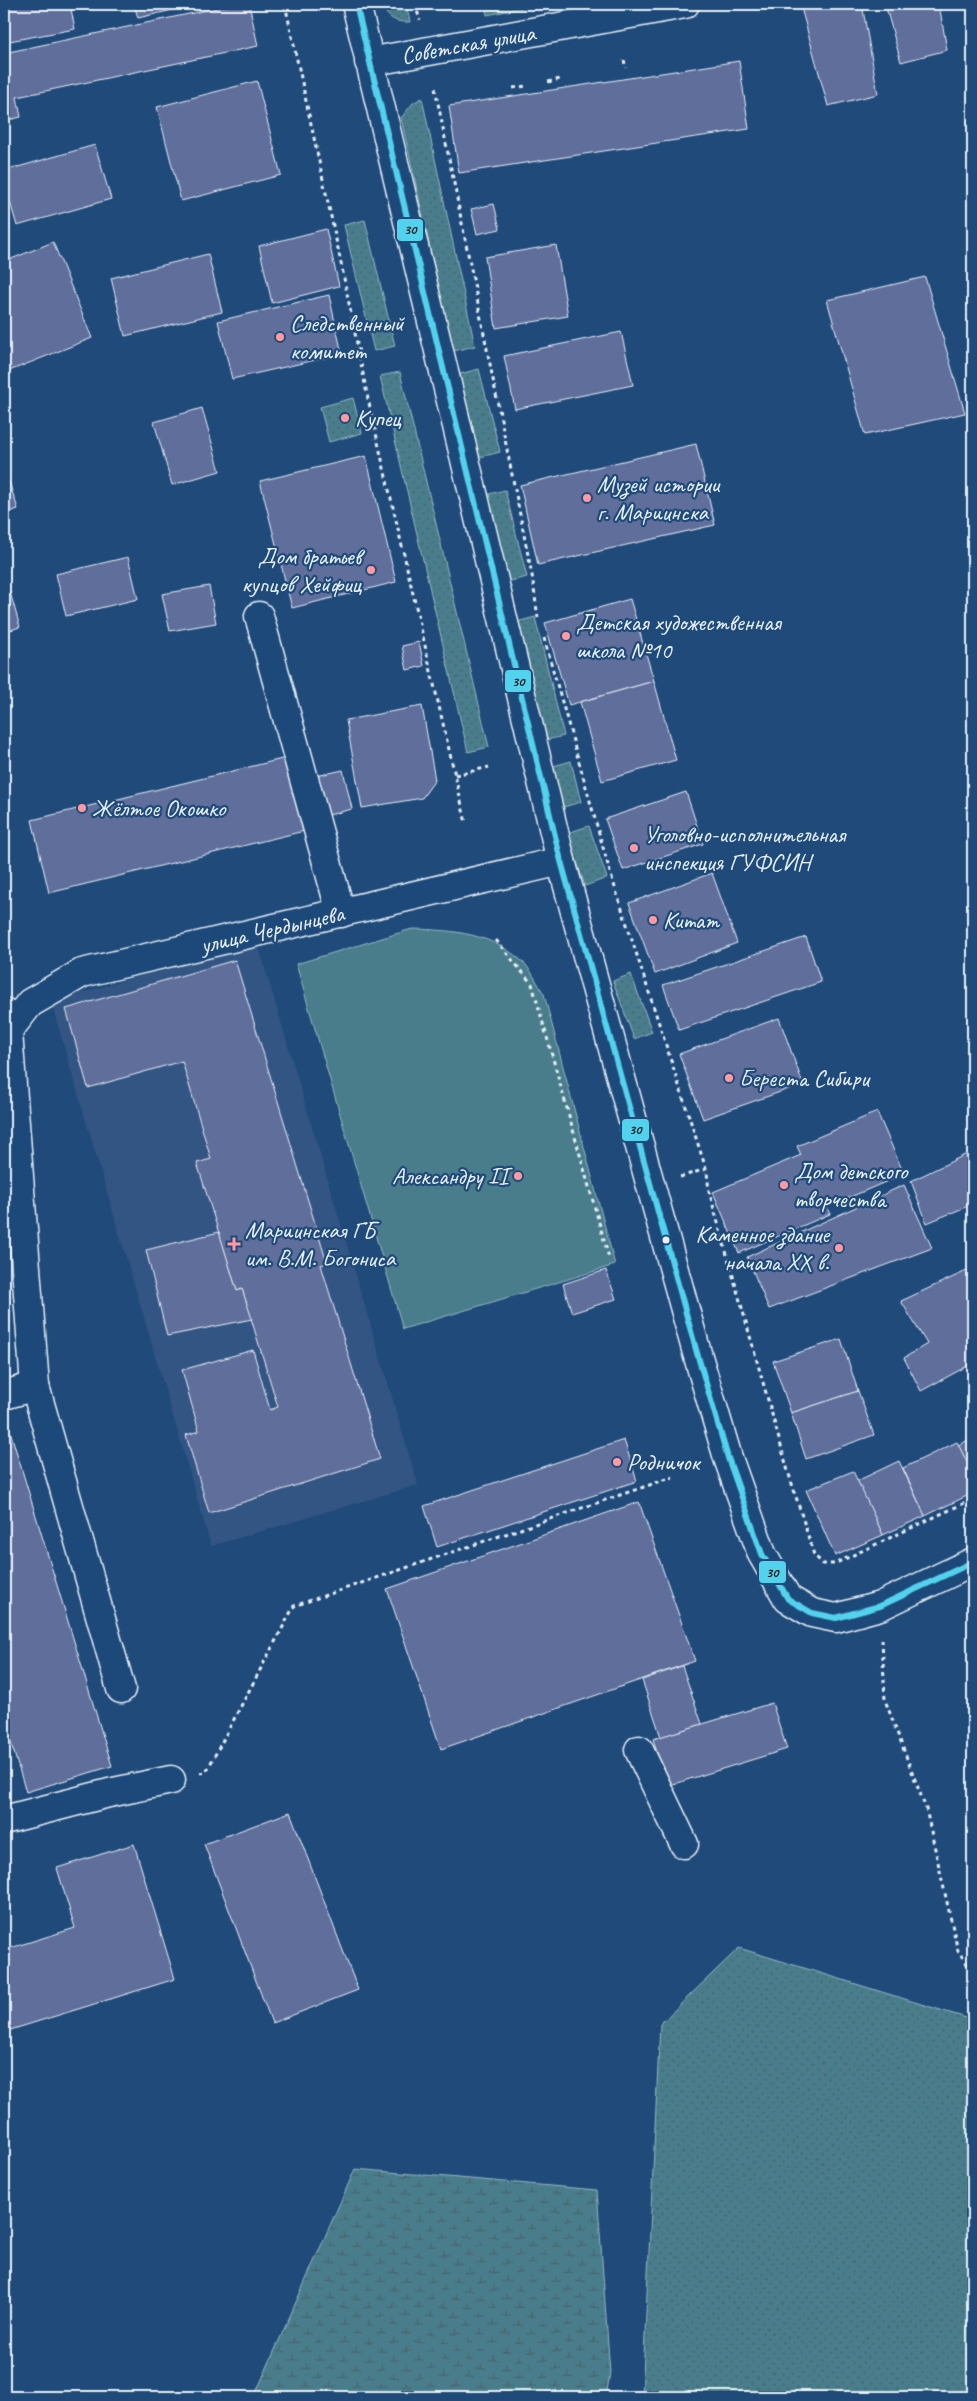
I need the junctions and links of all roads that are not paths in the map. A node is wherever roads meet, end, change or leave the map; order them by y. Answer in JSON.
{"nodes":[{"id":1,"x":356,"y":4,"type":"edge"},
{"id":2,"x":685,"y":4,"type":"edge"},
{"id":3,"x":369,"y":62,"type":"junction"},
{"id":4,"x":259,"y":616,"type":"dead end"},
{"id":5,"x":561,"y":861,"type":"junction"},
{"id":6,"x":341,"y":913,"type":"junction"},
{"id":7,"x":5,"y":1027,"type":"edge"},
{"id":8,"x":13,"y":1230,"type":"edge"},
{"id":9,"x":34,"y":1377,"type":"junction"},
{"id":10,"x":4,"y":1395,"type":"edge"},
{"id":11,"x":973,"y":1562,"type":"edge"},
{"id":12,"x":121,"y":1689,"type":"dead end"},
{"id":13,"x":639,"y":1750,"type":"dead end"},
{"id":14,"x":171,"y":1780,"type":"road end"},
{"id":15,"x":4,"y":1820,"type":"edge"},
{"id":16,"x":684,"y":1844,"type":"dead end"}],
"edges":[{"from":1,"to":3,"type":"main road"},
{"from":2,"to":3,"type":"main road","name":"Советская улица"},
{"from":3,"to":5,"type":"main road"},
{"from":4,"to":6,"type":"main road"},
{"from":5,"to":6,"type":"main road","name":"улица Чердынцева"},
{"from":5,"to":11,"type":"main road"},
{"from":6,"to":7,"type":"main road","name":"улица Чердынцева"},
{"from":7,"to":8,"type":"main road"},
{"from":8,"to":9,"type":"main road"},
{"from":9,"to":10,"type":"main road"},
{"from":9,"to":12,"type":"main road"},
{"from":13,"to":16,"type":"main road"},
{"from":14,"to":15,"type":"main road"}]}
